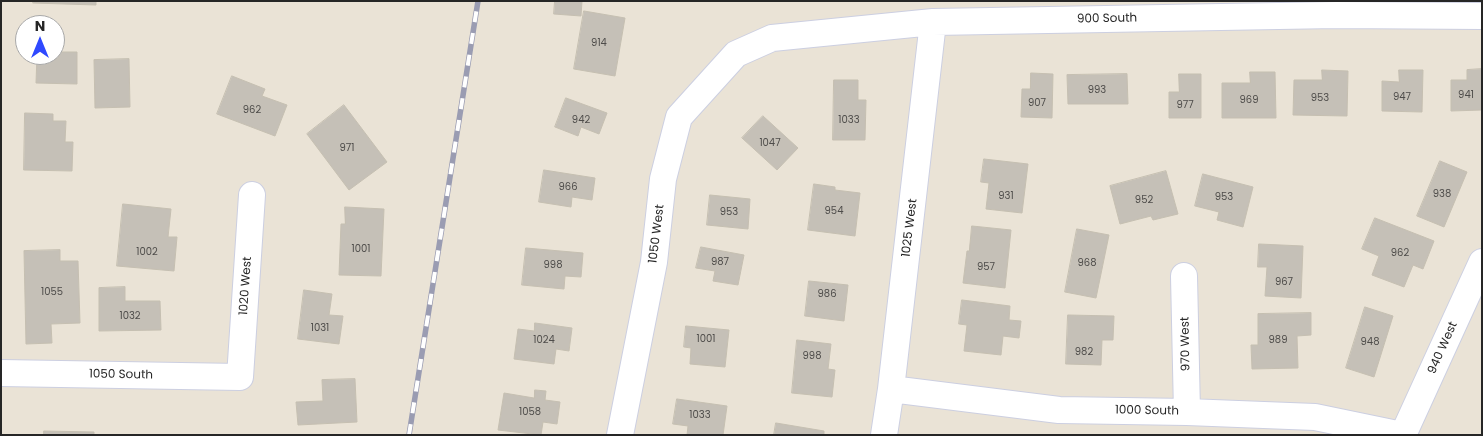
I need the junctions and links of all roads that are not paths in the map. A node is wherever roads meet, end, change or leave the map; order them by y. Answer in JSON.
{"nodes":[{"id":1,"x":1337,"y":8,"type":"edge"},
{"id":2,"x":1482,"y":16,"type":"edge"},
{"id":3,"x":933,"y":22,"type":"junction"},
{"id":4,"x":736,"y":54,"type":"joint"},
{"id":5,"x":252,"y":195,"type":"dead end"},
{"id":6,"x":1482,"y":262,"type":"edge"},
{"id":7,"x":1184,"y":276,"type":"dead end"},
{"id":8,"x":1,"y":373,"type":"edge"},
{"id":9,"x":240,"y":377,"type":"joint"},
{"id":10,"x":891,"y":389,"type":"junction"},
{"id":11,"x":1187,"y":412,"type":"junction"},
{"id":12,"x":620,"y":435,"type":"edge"},
{"id":13,"x":884,"y":435,"type":"edge"},
{"id":14,"x":1403,"y":435,"type":"edge"}],
"edges":[{"from":1,"to":2,"type":"street","name":"900 South"},
{"from":1,"to":3,"type":"street","name":"900 South"},
{"from":3,"to":4,"type":"street","name":"900 South"},
{"from":3,"to":10,"type":"street","name":"1025 West"},
{"from":4,"to":12,"type":"street","name":"1050 West"},
{"from":5,"to":9,"type":"street","name":"1020 West"},
{"from":6,"to":14,"type":"street","name":"940 West"},
{"from":7,"to":11,"type":"street","name":"970 West"},
{"from":8,"to":9,"type":"street","name":"1050 South"},
{"from":10,"to":11,"type":"street","name":"1000 South"},
{"from":10,"to":13,"type":"street","name":"1025 West"},
{"from":11,"to":14,"type":"street","name":"1000 South"}]}
